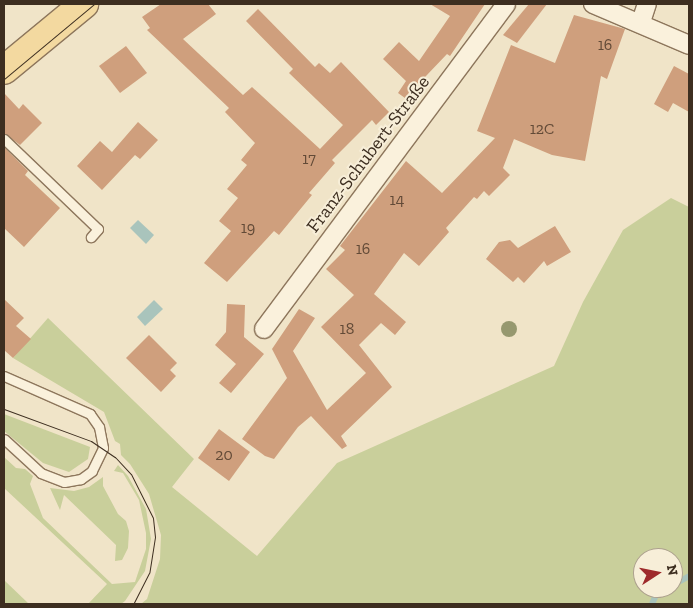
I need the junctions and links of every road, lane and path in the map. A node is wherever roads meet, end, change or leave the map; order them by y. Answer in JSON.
{"nodes":[{"id":1,"x":84,"y":4,"type":"edge"},
{"id":2,"x":506,"y":4,"type":"edge"},
{"id":3,"x":594,"y":4,"type":"edge"},
{"id":4,"x":647,"y":4,"type":"edge"},
{"id":5,"x":641,"y":22,"type":"junction"},
{"id":6,"x":689,"y":45,"type":"edge"},
{"id":7,"x":4,"y":70,"type":"edge"},
{"id":8,"x":4,"y":139,"type":"edge"},
{"id":9,"x":91,"y":238,"type":"dead end"},
{"id":10,"x":264,"y":329,"type":"dead end"},
{"id":11,"x":4,"y":376,"type":"edge"},
{"id":12,"x":4,"y":439,"type":"edge"}],
"edges":[{"from":1,"to":7,"type":"main road"},
{"from":2,"to":10,"type":"street","name":"Franz-Schubert-Straße"},
{"from":3,"to":5,"type":"street"},
{"from":4,"to":5,"type":"street"},
{"from":5,"to":6,"type":"street"},
{"from":8,"to":9,"type":"lane"},
{"from":11,"to":12,"type":"lane"}]}
